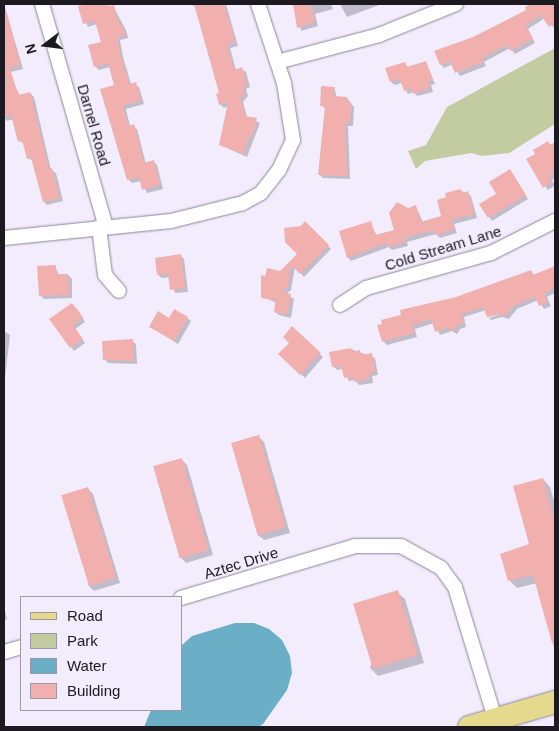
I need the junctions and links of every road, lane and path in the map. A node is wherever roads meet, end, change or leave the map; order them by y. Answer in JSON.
{"nodes":[{"id":1,"x":42,"y":4,"type":"edge"},
{"id":2,"x":258,"y":4,"type":"edge"},
{"id":3,"x":456,"y":4,"type":"edge"},
{"id":4,"x":277,"y":62,"type":"junction"},
{"id":5,"x":555,"y":221,"type":"edge"},
{"id":6,"x":102,"y":227,"type":"junction"},
{"id":7,"x":4,"y":238,"type":"edge"},
{"id":8,"x":119,"y":291,"type":"dead end"},
{"id":9,"x":340,"y":305,"type":"dead end"},
{"id":10,"x":182,"y":598,"type":"edge"},
{"id":11,"x":20,"y":647,"type":"edge"},
{"id":12,"x":4,"y":652,"type":"edge"},
{"id":13,"x":555,"y":702,"type":"edge"},
{"id":14,"x":496,"y":723,"type":"edge"},
{"id":15,"x":469,"y":727,"type":"edge"}],
"edges":[{"from":1,"to":6,"type":"street","name":"Darnel Road"},
{"from":2,"to":4,"type":"street"},
{"from":3,"to":4,"type":"street"},
{"from":4,"to":6,"type":"street"},
{"from":5,"to":9,"type":"street","name":"Cold Stream Lane"},
{"from":6,"to":7,"type":"street"},
{"from":6,"to":8,"type":"street","name":"Darnel Road"},
{"from":10,"to":14,"type":"street","name":"Aztec Drive"},
{"from":11,"to":12,"type":"street"},
{"from":13,"to":14,"type":"main road"},
{"from":14,"to":15,"type":"main road"}]}
